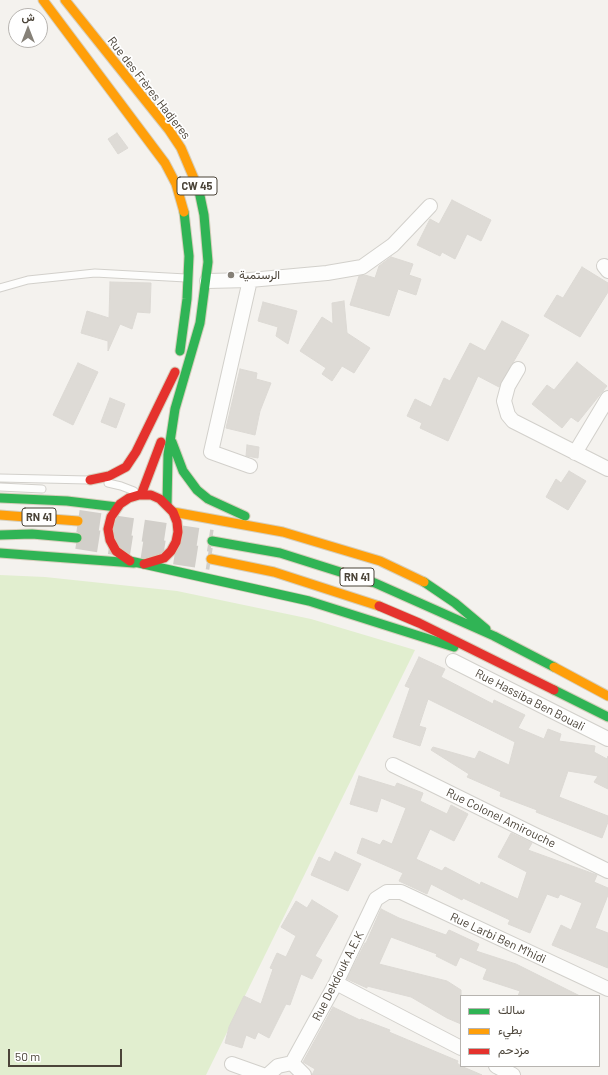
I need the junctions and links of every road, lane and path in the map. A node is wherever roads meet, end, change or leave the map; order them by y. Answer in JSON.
{"nodes":[{"id":1,"x":43,"y":0,"type":"edge"},
{"id":2,"x":65,"y":0,"type":"edge"},
{"id":3,"x":430,"y":206,"type":"dead end"},
{"id":4,"x":188,"y":278,"type":"junction"},
{"id":5,"x":250,"y":280,"type":"junction"},
{"id":6,"x":207,"y":281,"type":"junction"},
{"id":7,"x":0,"y":288,"type":"edge"},
{"id":8,"x":177,"y":369,"type":"junction"},
{"id":9,"x":518,"y":369,"type":"dead end"},
{"id":10,"x":608,"y":398,"type":"edge"},
{"id":11,"x":170,"y":438,"type":"junction"},
{"id":12,"x":575,"y":453,"type":"junction"},
{"id":13,"x":250,"y":466,"type":"dead end"},
{"id":14,"x":608,"y":469,"type":"edge"},
{"id":15,"x":0,"y":478,"type":"edge"},
{"id":16,"x":90,"y":480,"type":"junction"},
{"id":17,"x":0,"y":487,"type":"edge"},
{"id":18,"x":50,"y":490,"type":"dead end"},
{"id":19,"x":67,"y":493,"type":"dead end"},
{"id":20,"x":140,"y":495,"type":"junction"},
{"id":21,"x":0,"y":498,"type":"edge"},
{"id":22,"x":118,"y":505,"type":"junction"},
{"id":23,"x":170,"y":508,"type":"junction"},
{"id":24,"x":0,"y":515,"type":"edge"},
{"id":25,"x":78,"y":521,"type":"tunnel mouth"},
{"id":26,"x":283,"y":532,"type":"junction"},
{"id":27,"x":0,"y":534,"type":"edge"},
{"id":28,"x":77,"y":538,"type":"tunnel mouth"},
{"id":29,"x":212,"y":541,"type":"tunnel mouth"},
{"id":30,"x":0,"y":553,"type":"edge"},
{"id":31,"x":210,"y":559,"type":"tunnel mouth"},
{"id":32,"x":140,"y":564,"type":"junction"},
{"id":33,"x":494,"y":636,"type":"junction"},
{"id":34,"x":479,"y":653,"type":"junction"},
{"id":35,"x":453,"y":661,"type":"dead end"},
{"id":36,"x":608,"y":696,"type":"edge"},
{"id":37,"x":608,"y":717,"type":"edge"},
{"id":38,"x":608,"y":739,"type":"edge"},
{"id":39,"x":393,"y":765,"type":"dead end"},
{"id":40,"x":608,"y":871,"type":"edge"},
{"id":41,"x":387,"y":892,"type":"joint"},
{"id":42,"x":336,"y":984,"type":"junction"},
{"id":43,"x":608,"y":989,"type":"edge"},
{"id":44,"x":460,"y":1047,"type":"edge"},
{"id":45,"x":292,"y":1063,"type":"junction"},
{"id":46,"x":232,"y":1064,"type":"dead end"},
{"id":47,"x":498,"y":1067,"type":"edge"},
{"id":48,"x":263,"y":1075,"type":"edge"},
{"id":49,"x":268,"y":1075,"type":"edge"},
{"id":50,"x":304,"y":1075,"type":"edge"},
{"id":51,"x":513,"y":1075,"type":"edge"}],
"edges":[{"from":1,"to":4,"type":"main road"},
{"from":2,"to":6,"type":"main road","name":"Rue des Frères Hadjeres","number":"CW 45"},
{"from":3,"to":5,"type":"street"},
{"from":4,"to":7,"type":"lane"},
{"from":4,"to":8,"type":"main road"},
{"from":5,"to":6,"type":"street"},
{"from":5,"to":13,"type":"street"},
{"from":6,"to":11,"type":"main road","name":"Rue des Frères Hadjeres","number":"CW 45"},
{"from":8,"to":16,"type":"main road"},
{"from":8,"to":20,"type":"main road"},
{"from":9,"to":12,"type":"street"},
{"from":10,"to":12,"type":"street"},
{"from":11,"to":23,"type":"main road","name":"Rue des Frères Hadjeres"},
{"from":11,"to":26,"type":"main road"},
{"from":12,"to":14,"type":"street"},
{"from":15,"to":16,"type":"lane"},
{"from":16,"to":20,"type":"lane"},
{"from":17,"to":18,"type":"lane"},
{"from":19,"to":22,"type":"lane"},
{"from":20,"to":22,"type":"main road"},
{"from":20,"to":23,"type":"main road"},
{"from":21,"to":22,"type":"main road"},
{"from":22,"to":32,"type":"main road"},
{"from":23,"to":26,"type":"main road"},
{"from":23,"to":32,"type":"main road"},
{"from":24,"to":25,"type":"main road","number":"RN 41"},
{"from":26,"to":33,"type":"main road"},
{"from":27,"to":28,"type":"main road","number":"RN 41"},
{"from":29,"to":33,"type":"main road","number":"RN 41"},
{"from":30,"to":32,"type":"main road"},
{"from":31,"to":34,"type":"main road","number":"RN 41"},
{"from":32,"to":34,"type":"main road"},
{"from":33,"to":36,"type":"main road","number":"RN 41"},
{"from":34,"to":37,"type":"main road","number":"RN 41"},
{"from":35,"to":38,"type":"street","name":"Rue Hassiba Ben Bouali"},
{"from":39,"to":40,"type":"street","name":"Rue Colonel Amirouche"},
{"from":41,"to":42,"type":"street","name":"Rue Dekdouk A.E.K"},
{"from":41,"to":43,"type":"street","name":"Rue Larbi Ben M'hidi"},
{"from":42,"to":44,"type":"street"},
{"from":42,"to":45,"type":"street","name":"Rue Dekdouk A.E.K"},
{"from":45,"to":49,"type":"street"},
{"from":45,"to":50,"type":"street"},
{"from":46,"to":48,"type":"street"},
{"from":47,"to":51,"type":"street"}]}
